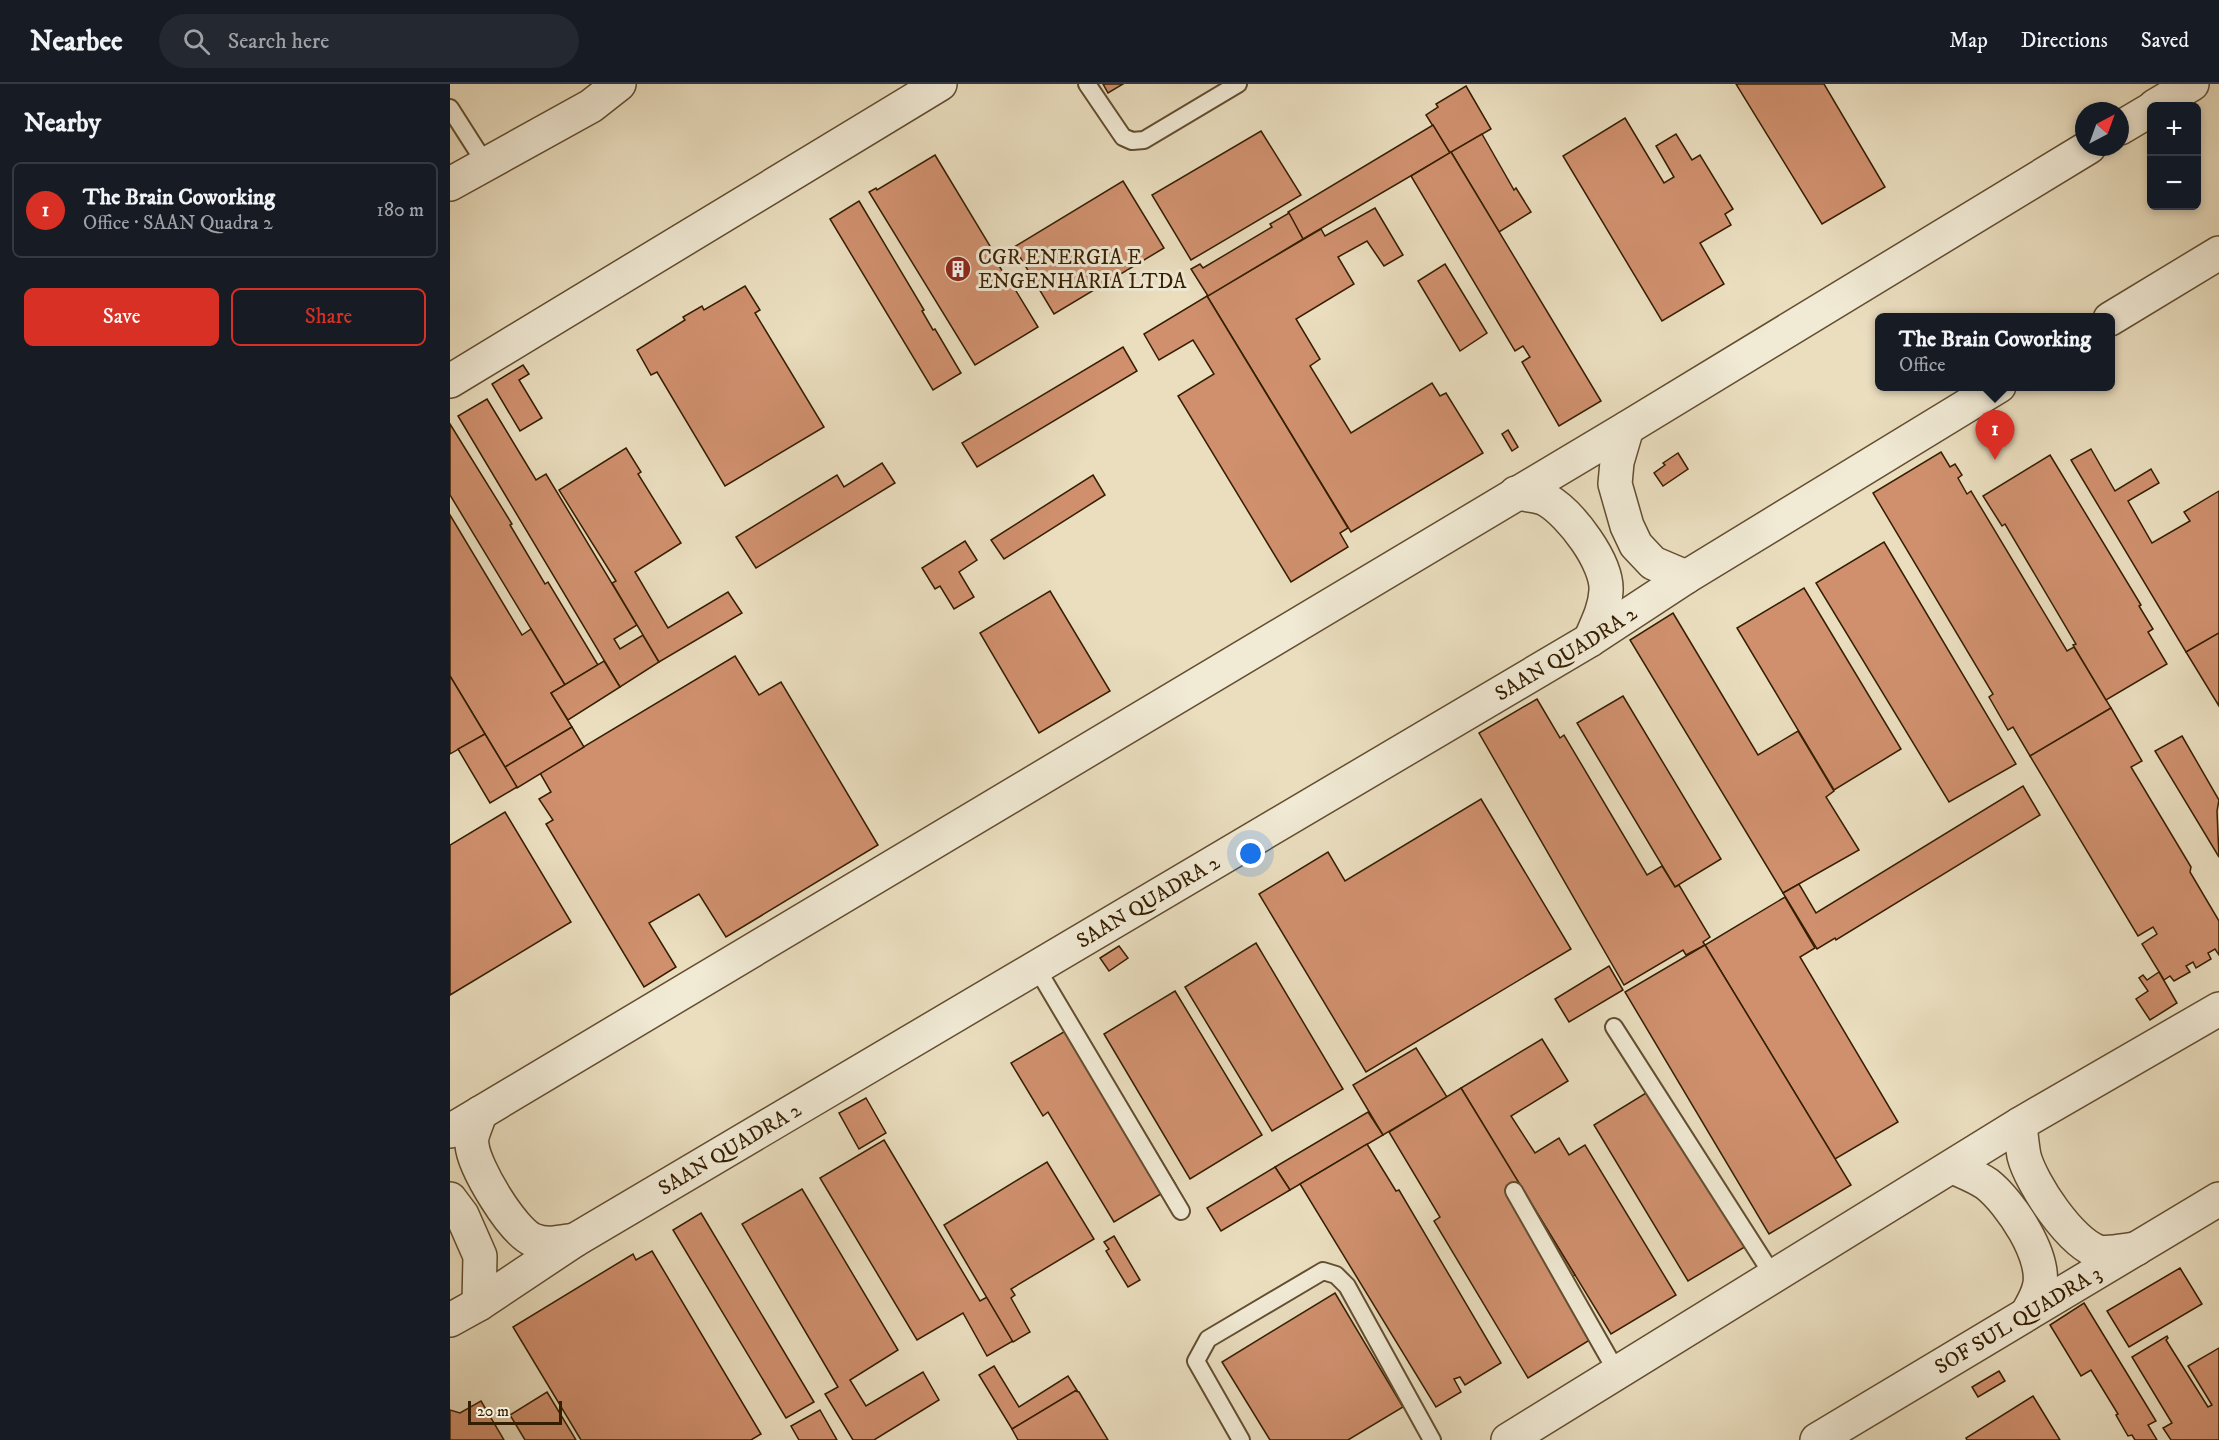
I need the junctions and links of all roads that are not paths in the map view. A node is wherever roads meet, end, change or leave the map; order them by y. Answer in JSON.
{"nodes":[{"id":1,"x":619,"y":84,"type":"edge"},
{"id":2,"x":940,"y":84,"type":"edge"},
{"id":3,"x":1087,"y":84,"type":"edge"},
{"id":4,"x":1238,"y":84,"type":"edge"},
{"id":5,"x":2192,"y":84,"type":"edge"},
{"id":6,"x":2162,"y":102,"type":"edge"},
{"id":7,"x":450,"y":108,"type":"edge"},
{"id":8,"x":2147,"y":111,"type":"edge"},
{"id":9,"x":2129,"y":122,"type":"edge"},
{"id":10,"x":2075,"y":156,"type":"edge"},
{"id":11,"x":485,"y":163,"type":"junction"},
{"id":12,"x":450,"y":184,"type":"edge"},
{"id":13,"x":2219,"y":253,"type":"edge"},
{"id":14,"x":2115,"y":316,"type":"edge"},
{"id":15,"x":450,"y":381,"type":"edge"},
{"id":16,"x":1992,"y":391,"type":"edge"},
{"id":17,"x":1627,"y":428,"type":"junction"},
{"id":18,"x":1516,"y":493,"type":"junction"},
{"id":19,"x":1686,"y":577,"type":"junction"},
{"id":20,"x":1590,"y":639,"type":"junction"},
{"id":21,"x":1036,"y":967,"type":"junction"},
{"id":22,"x":2219,"y":1009,"type":"edge"},
{"id":23,"x":1614,"y":1027,"type":"dead end"},
{"id":24,"x":480,"y":1113,"type":"junction"},
{"id":25,"x":2020,"y":1124,"type":"junction"},
{"id":26,"x":450,"y":1131,"type":"edge"},
{"id":27,"x":1953,"y":1167,"type":"junction"},
{"id":28,"x":1514,"y":1191,"type":"dead end"},
{"id":29,"x":450,"y":1199,"type":"edge"},
{"id":30,"x":2219,"y":1199,"type":"edge"},
{"id":31,"x":1181,"y":1211,"type":"dead end"},
{"id":32,"x":575,"y":1240,"type":"junction"},
{"id":33,"x":2136,"y":1249,"type":"junction"},
{"id":34,"x":1774,"y":1277,"type":"junction"},
{"id":35,"x":479,"y":1304,"type":"junction"},
{"id":36,"x":2027,"y":1314,"type":"junction"},
{"id":37,"x":450,"y":1320,"type":"edge"},
{"id":38,"x":1618,"y":1374,"type":"junction"},
{"id":39,"x":1242,"y":1440,"type":"edge"},
{"id":40,"x":1432,"y":1440,"type":"edge"},
{"id":41,"x":1509,"y":1440,"type":"edge"},
{"id":42,"x":1817,"y":1440,"type":"edge"}],
"edges":[{"from":1,"to":11,"type":"street"},
{"from":2,"to":15,"type":"street"},
{"from":3,"to":4,"type":"lane"},
{"from":5,"to":6,"type":"street"},
{"from":7,"to":11,"type":"lane"},
{"from":8,"to":9,"type":"street"},
{"from":10,"to":17,"type":"street"},
{"from":11,"to":12,"type":"street"},
{"from":13,"to":14,"type":"street"},
{"from":16,"to":19,"type":"street","name":"SAAN QUADRA 2"},
{"from":17,"to":18,"type":"street"},
{"from":17,"to":19,"type":"street"},
{"from":18,"to":20,"type":"street"},
{"from":18,"to":24,"type":"street"},
{"from":19,"to":20,"type":"street","name":"SAAN QUADRA 2"},
{"from":20,"to":21,"type":"street","name":"SAAN QUADRA 2"},
{"from":21,"to":31,"type":"lane"},
{"from":21,"to":32,"type":"street","name":"SAAN QUADRA 2"},
{"from":22,"to":25,"type":"street"},
{"from":23,"to":34,"type":"lane"},
{"from":24,"to":26,"type":"street"},
{"from":24,"to":32,"type":"street"},
{"from":25,"to":27,"type":"street"},
{"from":25,"to":33,"type":"street"},
{"from":27,"to":34,"type":"street"},
{"from":27,"to":36,"type":"street"},
{"from":28,"to":38,"type":"lane"},
{"from":29,"to":35,"type":"street"},
{"from":30,"to":33,"type":"street","name":"SOF SUL QUADRA 3"},
{"from":32,"to":35,"type":"street","name":"SAAN QUADRA 2"},
{"from":33,"to":36,"type":"street","name":"SOF SUL QUADRA 3"},
{"from":34,"to":38,"type":"street"},
{"from":35,"to":37,"type":"street","name":"SAAN QUADRA 2"},
{"from":36,"to":42,"type":"street","name":"SOF SUL QUADRA 3"},
{"from":38,"to":41,"type":"street"},
{"from":39,"to":40,"type":"lane"}]}
